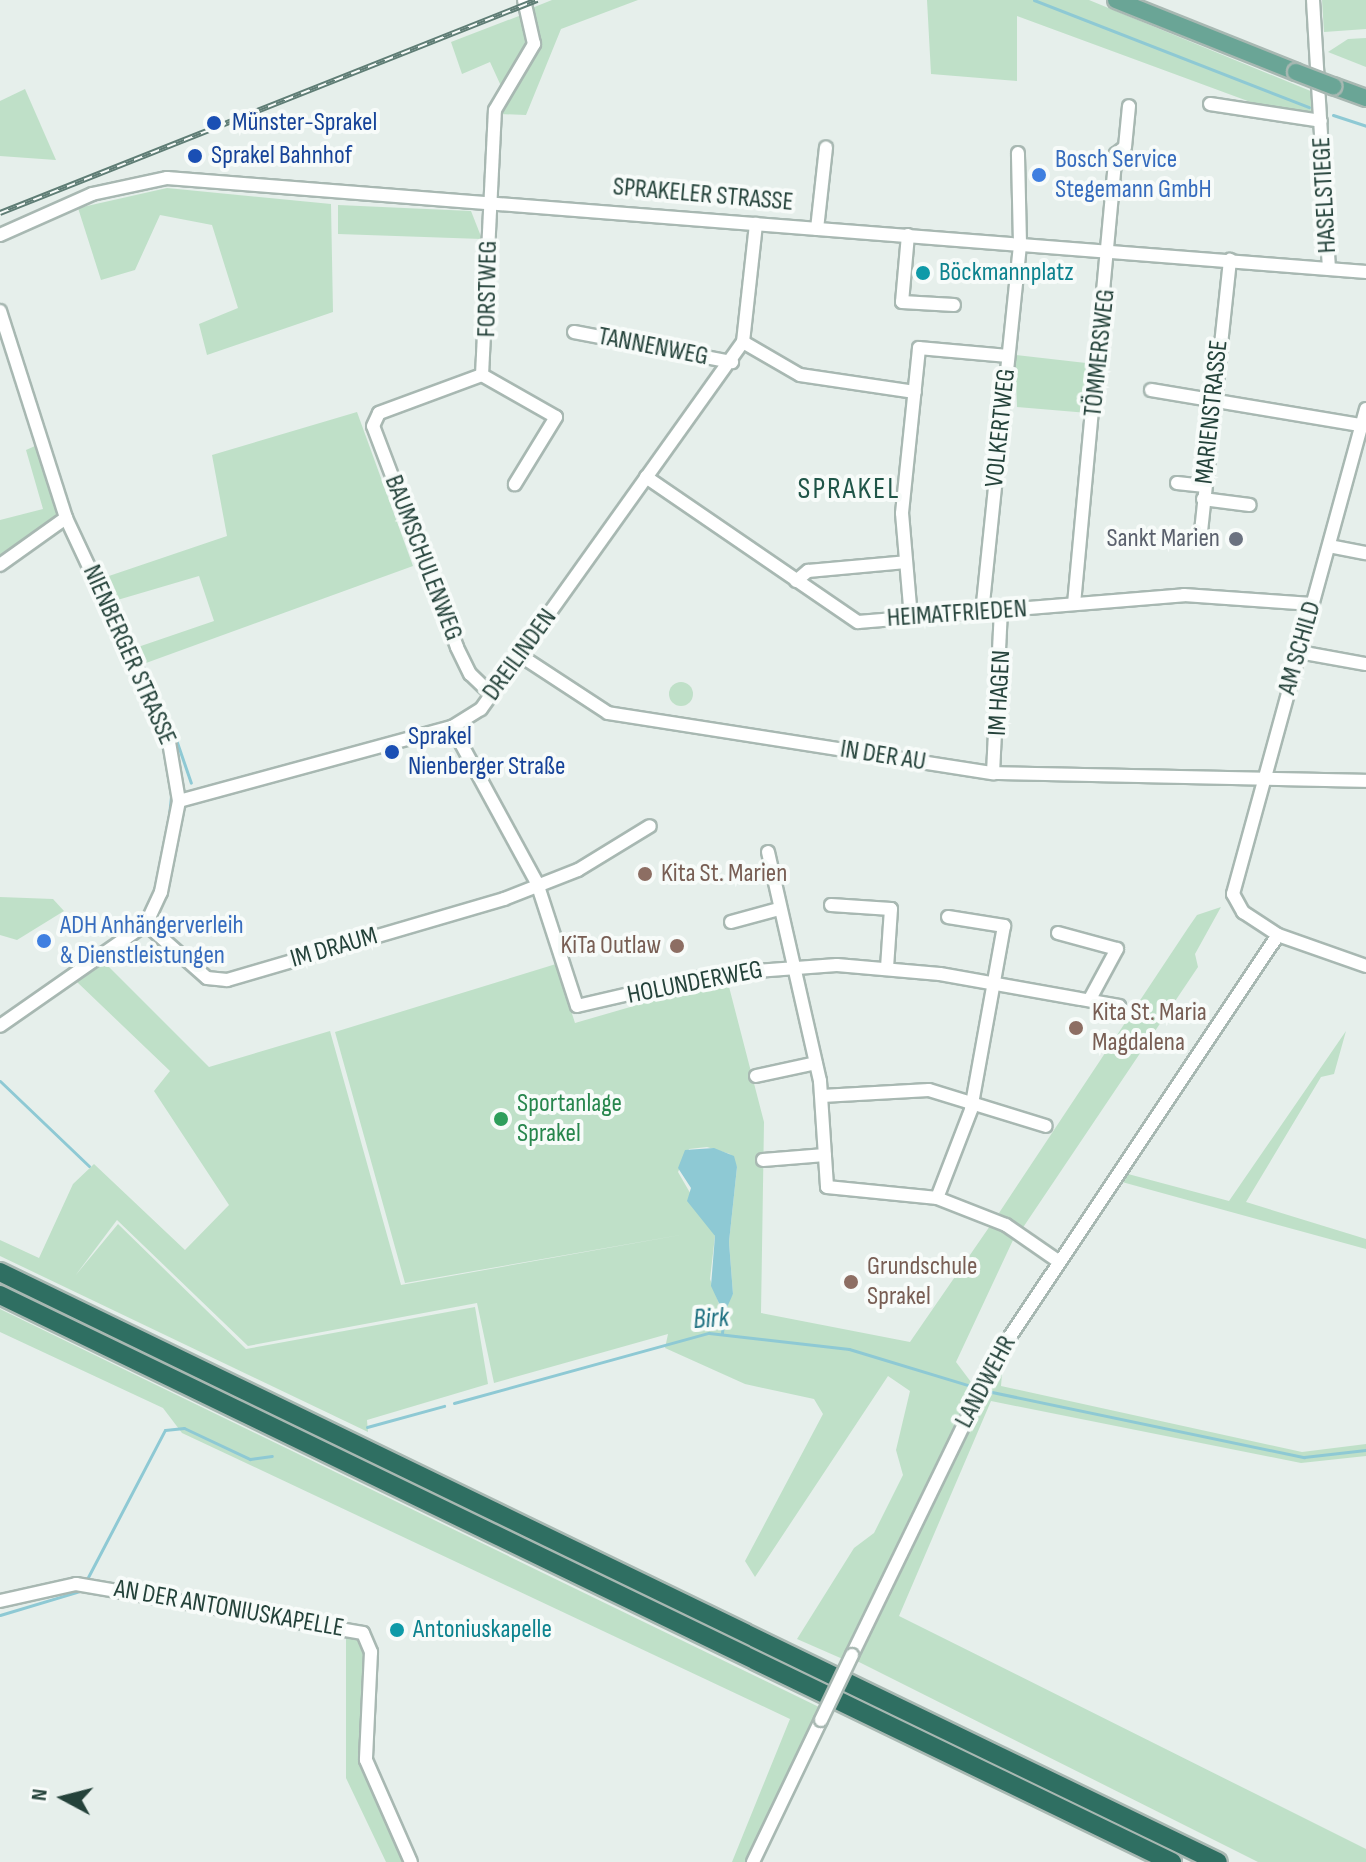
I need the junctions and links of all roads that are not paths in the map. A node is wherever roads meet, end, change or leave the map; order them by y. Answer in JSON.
{"nodes":[{"id":1,"x":524,"y":0,"type":"edge"},
{"id":2,"x":1116,"y":0,"type":"edge"},
{"id":3,"x":1313,"y":0,"type":"edge"},
{"id":4,"x":1363,"y":97,"type":"edge"},
{"id":5,"x":1210,"y":104,"type":"dead end"},
{"id":6,"x":1129,"y":106,"type":"dead end"},
{"id":7,"x":1321,"y":121,"type":"junction"},
{"id":8,"x":826,"y":147,"type":"dead end"},
{"id":9,"x":1018,"y":153,"type":"dead end"},
{"id":10,"x":490,"y":202,"type":"junction"},
{"id":11,"x":756,"y":224,"type":"junction"},
{"id":12,"x":817,"y":229,"type":"junction"},
{"id":13,"x":0,"y":235,"type":"edge"},
{"id":14,"x":908,"y":235,"type":"junction"},
{"id":15,"x":1020,"y":244,"type":"junction"},
{"id":16,"x":1111,"y":251,"type":"junction"},
{"id":17,"x":1230,"y":260,"type":"junction"},
{"id":18,"x":1329,"y":269,"type":"junction"},
{"id":19,"x":1366,"y":272,"type":"edge"},
{"id":20,"x":954,"y":305,"type":"dead end"},
{"id":21,"x":0,"y":311,"type":"edge"},
{"id":22,"x":574,"y":332,"type":"dead end"},
{"id":23,"x":743,"y":342,"type":"junction"},
{"id":24,"x":1008,"y":356,"type":"junction"},
{"id":25,"x":732,"y":362,"type":"junction"},
{"id":26,"x":482,"y":375,"type":"junction"},
{"id":27,"x":1151,"y":390,"type":"dead end"},
{"id":28,"x":915,"y":392,"type":"junction"},
{"id":29,"x":1212,"y":398,"type":"junction"},
{"id":30,"x":1366,"y":409,"type":"edge"},
{"id":31,"x":379,"y":413,"type":"joint"},
{"id":32,"x":1364,"y":426,"type":"edge"},
{"id":33,"x":646,"y":477,"type":"junction"},
{"id":34,"x":1177,"y":483,"type":"dead end"},
{"id":35,"x":515,"y":484,"type":"dead end"},
{"id":36,"x":1204,"y":492,"type":"junction"},
{"id":37,"x":1250,"y":505,"type":"dead end"},
{"id":38,"x":66,"y":518,"type":"junction"},
{"id":39,"x":1177,"y":539,"type":"dead end"},
{"id":40,"x":1329,"y":546,"type":"junction"},
{"id":41,"x":1366,"y":553,"type":"edge"},
{"id":42,"x":906,"y":562,"type":"junction"},
{"id":43,"x":0,"y":565,"type":"edge"},
{"id":44,"x":796,"y":581,"type":"junction"},
{"id":45,"x":1074,"y":604,"type":"junction"},
{"id":46,"x":1312,"y":604,"type":"junction"},
{"id":47,"x":1001,"y":612,"type":"junction"},
{"id":48,"x":982,"y":613,"type":"junction"},
{"id":49,"x":911,"y":618,"type":"junction"},
{"id":50,"x":1299,"y":652,"type":"junction"},
{"id":51,"x":521,"y":656,"type":"junction"},
{"id":52,"x":1366,"y":664,"type":"edge"},
{"id":53,"x":492,"y":695,"type":"junction"},
{"id":54,"x":452,"y":727,"type":"junction"},
{"id":55,"x":993,"y":773,"type":"junction"},
{"id":56,"x":1263,"y":780,"type":"junction"},
{"id":57,"x":1366,"y":781,"type":"edge"},
{"id":58,"x":179,"y":801,"type":"junction"},
{"id":59,"x":650,"y":826,"type":"dead end"},
{"id":60,"x":768,"y":852,"type":"dead end"},
{"id":61,"x":537,"y":883,"type":"junction"},
{"id":62,"x":831,"y":905,"type":"dead end"},
{"id":63,"x":779,"y":909,"type":"junction"},
{"id":64,"x":948,"y":917,"type":"dead end"},
{"id":65,"x":731,"y":922,"type":"dead end"},
{"id":66,"x":146,"y":924,"type":"junction"},
{"id":67,"x":1058,"y":933,"type":"dead end"},
{"id":68,"x":1278,"y":935,"type":"junction"},
{"id":69,"x":793,"y":966,"type":"junction"},
{"id":70,"x":1366,"y":966,"type":"edge"},
{"id":71,"x":887,"y":967,"type":"junction"},
{"id":72,"x":994,"y":983,"type":"junction"},
{"id":73,"x":1090,"y":999,"type":"junction"},
{"id":74,"x":1119,"y":1006,"type":"dead end"},
{"id":75,"x":0,"y":1026,"type":"edge"},
{"id":76,"x":816,"y":1063,"type":"junction"},
{"id":77,"x":756,"y":1076,"type":"dead end"},
{"id":78,"x":822,"y":1096,"type":"junction"},
{"id":79,"x":973,"y":1098,"type":"junction"},
{"id":80,"x":1046,"y":1126,"type":"dead end"},
{"id":81,"x":825,"y":1155,"type":"junction"},
{"id":82,"x":763,"y":1160,"type":"dead end"},
{"id":83,"x":937,"y":1198,"type":"junction"},
{"id":84,"x":1058,"y":1261,"type":"junction"},
{"id":85,"x":0,"y":1272,"type":"edge"},
{"id":86,"x":0,"y":1295,"type":"edge"},
{"id":87,"x":0,"y":1601,"type":"edge"},
{"id":88,"x":411,"y":1862,"type":"edge"},
{"id":89,"x":753,"y":1862,"type":"edge"},
{"id":90,"x":1172,"y":1862,"type":"edge"},
{"id":91,"x":1218,"y":1862,"type":"edge"}],
"edges":[{"from":1,"to":10,"type":"street","name":"FORSTWEG"},
{"from":2,"to":4,"type":"main road","bridge":true},
{"from":3,"to":7,"type":"street","name":"HASELSTIEGE"},
{"from":5,"to":7,"type":"street","name":"HASELSTIEGE"},
{"from":6,"to":16,"type":"street","name":"TÖMMERSWEG"},
{"from":7,"to":18,"type":"street","name":"HASELSTIEGE"},
{"from":8,"to":12,"type":"street"},
{"from":9,"to":15,"type":"street","name":"VOLKERTWEG"},
{"from":10,"to":11,"type":"street","name":"SPRAKELER STRASSE"},
{"from":10,"to":13,"type":"street","name":"SPRAKELER STRASSE"},
{"from":10,"to":26,"type":"street","name":"FORSTWEG"},
{"from":11,"to":12,"type":"street","name":"SPRAKELER STRASSE"},
{"from":11,"to":23,"type":"street","name":"DREILINDEN"},
{"from":12,"to":14,"type":"street","name":"SPRAKELER STRASSE"},
{"from":14,"to":15,"type":"street","name":"SPRAKELER STRASSE"},
{"from":14,"to":20,"type":"street"},
{"from":15,"to":16,"type":"street","name":"SPRAKELER STRASSE"},
{"from":15,"to":24,"type":"street","name":"VOLKERTWEG"},
{"from":16,"to":17,"type":"street","name":"SPRAKELER STRASSE"},
{"from":16,"to":45,"type":"street","name":"TÖMMERSWEG"},
{"from":17,"to":18,"type":"street","name":"SPRAKELER STRASSE"},
{"from":17,"to":29,"type":"street","name":"MARIENSTRASSE"},
{"from":18,"to":19,"type":"street","name":"SPRAKELER STRASSE"},
{"from":21,"to":38,"type":"street","name":"NIENBERGER STRASSE"},
{"from":22,"to":25,"type":"street","name":"TANNENWEG"},
{"from":23,"to":25,"type":"street","name":"DREILINDEN"},
{"from":23,"to":28,"type":"street"},
{"from":24,"to":28,"type":"street"},
{"from":24,"to":48,"type":"street","name":"VOLKERTWEG"},
{"from":25,"to":33,"type":"street","name":"DREILINDEN"},
{"from":26,"to":31,"type":"street","name":"FORSTWEG"},
{"from":26,"to":35,"type":"street","name":"FORSTWEG"},
{"from":27,"to":29,"type":"street"},
{"from":28,"to":42,"type":"street"},
{"from":29,"to":32,"type":"street"},
{"from":29,"to":36,"type":"street","name":"MARIENSTRASSE"},
{"from":30,"to":32,"type":"street","name":"AM SCHILD"},
{"from":31,"to":53,"type":"street","name":"BAUMSCHULENWEG"},
{"from":32,"to":40,"type":"street","name":"AM SCHILD"},
{"from":33,"to":44,"type":"street","name":"HEIMATFRIEDEN"},
{"from":33,"to":51,"type":"street","name":"DREILINDEN"},
{"from":34,"to":36,"type":"street"},
{"from":36,"to":37,"type":"street"},
{"from":36,"to":39,"type":"street","name":"MARIENSTRASSE"},
{"from":38,"to":43,"type":"street"},
{"from":38,"to":58,"type":"street","name":"NIENBERGER STRASSE"},
{"from":40,"to":41,"type":"street"},
{"from":40,"to":46,"type":"street","name":"AM SCHILD"},
{"from":42,"to":44,"type":"street"},
{"from":42,"to":49,"type":"street"},
{"from":44,"to":49,"type":"street","name":"HEIMATFRIEDEN"},
{"from":45,"to":46,"type":"street","name":"HEIMATFRIEDEN"},
{"from":45,"to":47,"type":"street","name":"HEIMATFRIEDEN"},
{"from":46,"to":50,"type":"street","name":"AM SCHILD"},
{"from":47,"to":48,"type":"street","name":"HEIMATFRIEDEN"},
{"from":47,"to":55,"type":"street","name":"IM HAGEN"},
{"from":48,"to":49,"type":"street","name":"HEIMATFRIEDEN"},
{"from":50,"to":52,"type":"street"},
{"from":50,"to":56,"type":"street","name":"AM SCHILD"},
{"from":51,"to":53,"type":"street","name":"DREILINDEN"},
{"from":51,"to":55,"type":"street","name":"IN DER AU"},
{"from":53,"to":54,"type":"street","name":"DREILINDEN"},
{"from":54,"to":58,"type":"street","name":"DREILINDEN"},
{"from":54,"to":61,"type":"street"},
{"from":55,"to":56,"type":"street","name":"IN DER AU"},
{"from":56,"to":57,"type":"street","name":"IN DER AU"},
{"from":56,"to":68,"type":"street","name":"AM SCHILD"},
{"from":58,"to":66,"type":"street","name":"NIENBERGER STRASSE"},
{"from":59,"to":61,"type":"street","name":"IM DRAUM"},
{"from":60,"to":63,"type":"street","name":"HOLUNDERWEG"},
{"from":61,"to":66,"type":"street","name":"IM DRAUM"},
{"from":61,"to":69,"type":"street","name":"HOLUNDERWEG"},
{"from":62,"to":71,"type":"street"},
{"from":63,"to":65,"type":"street","name":"HOLUNDERWEG"},
{"from":63,"to":69,"type":"street","name":"HOLUNDERWEG"},
{"from":64,"to":72,"type":"street"},
{"from":66,"to":75,"type":"street"},
{"from":67,"to":73,"type":"street"},
{"from":68,"to":70,"type":"street"},
{"from":68,"to":84,"type":"street","name":"LANDWEHR"},
{"from":69,"to":71,"type":"street","name":"HOLUNDERWEG"},
{"from":69,"to":76,"type":"street"},
{"from":71,"to":72,"type":"street","name":"HOLUNDERWEG"},
{"from":72,"to":73,"type":"street","name":"HOLUNDERWEG"},
{"from":72,"to":79,"type":"street"},
{"from":73,"to":74,"type":"street","name":"HOLUNDERWEG"},
{"from":76,"to":77,"type":"street"},
{"from":76,"to":78,"type":"street"},
{"from":78,"to":79,"type":"street"},
{"from":78,"to":81,"type":"street"},
{"from":79,"to":80,"type":"street"},
{"from":79,"to":83,"type":"street"},
{"from":81,"to":82,"type":"street"},
{"from":81,"to":83,"type":"street"},
{"from":83,"to":84,"type":"street"},
{"from":84,"to":89,"type":"street","name":"LANDWEHR","bridge":true},
{"from":85,"to":91,"type":"highway"},
{"from":86,"to":90,"type":"highway"},
{"from":87,"to":88,"type":"street","name":"AN DER ANTONIUSKAPELLE"}]}
